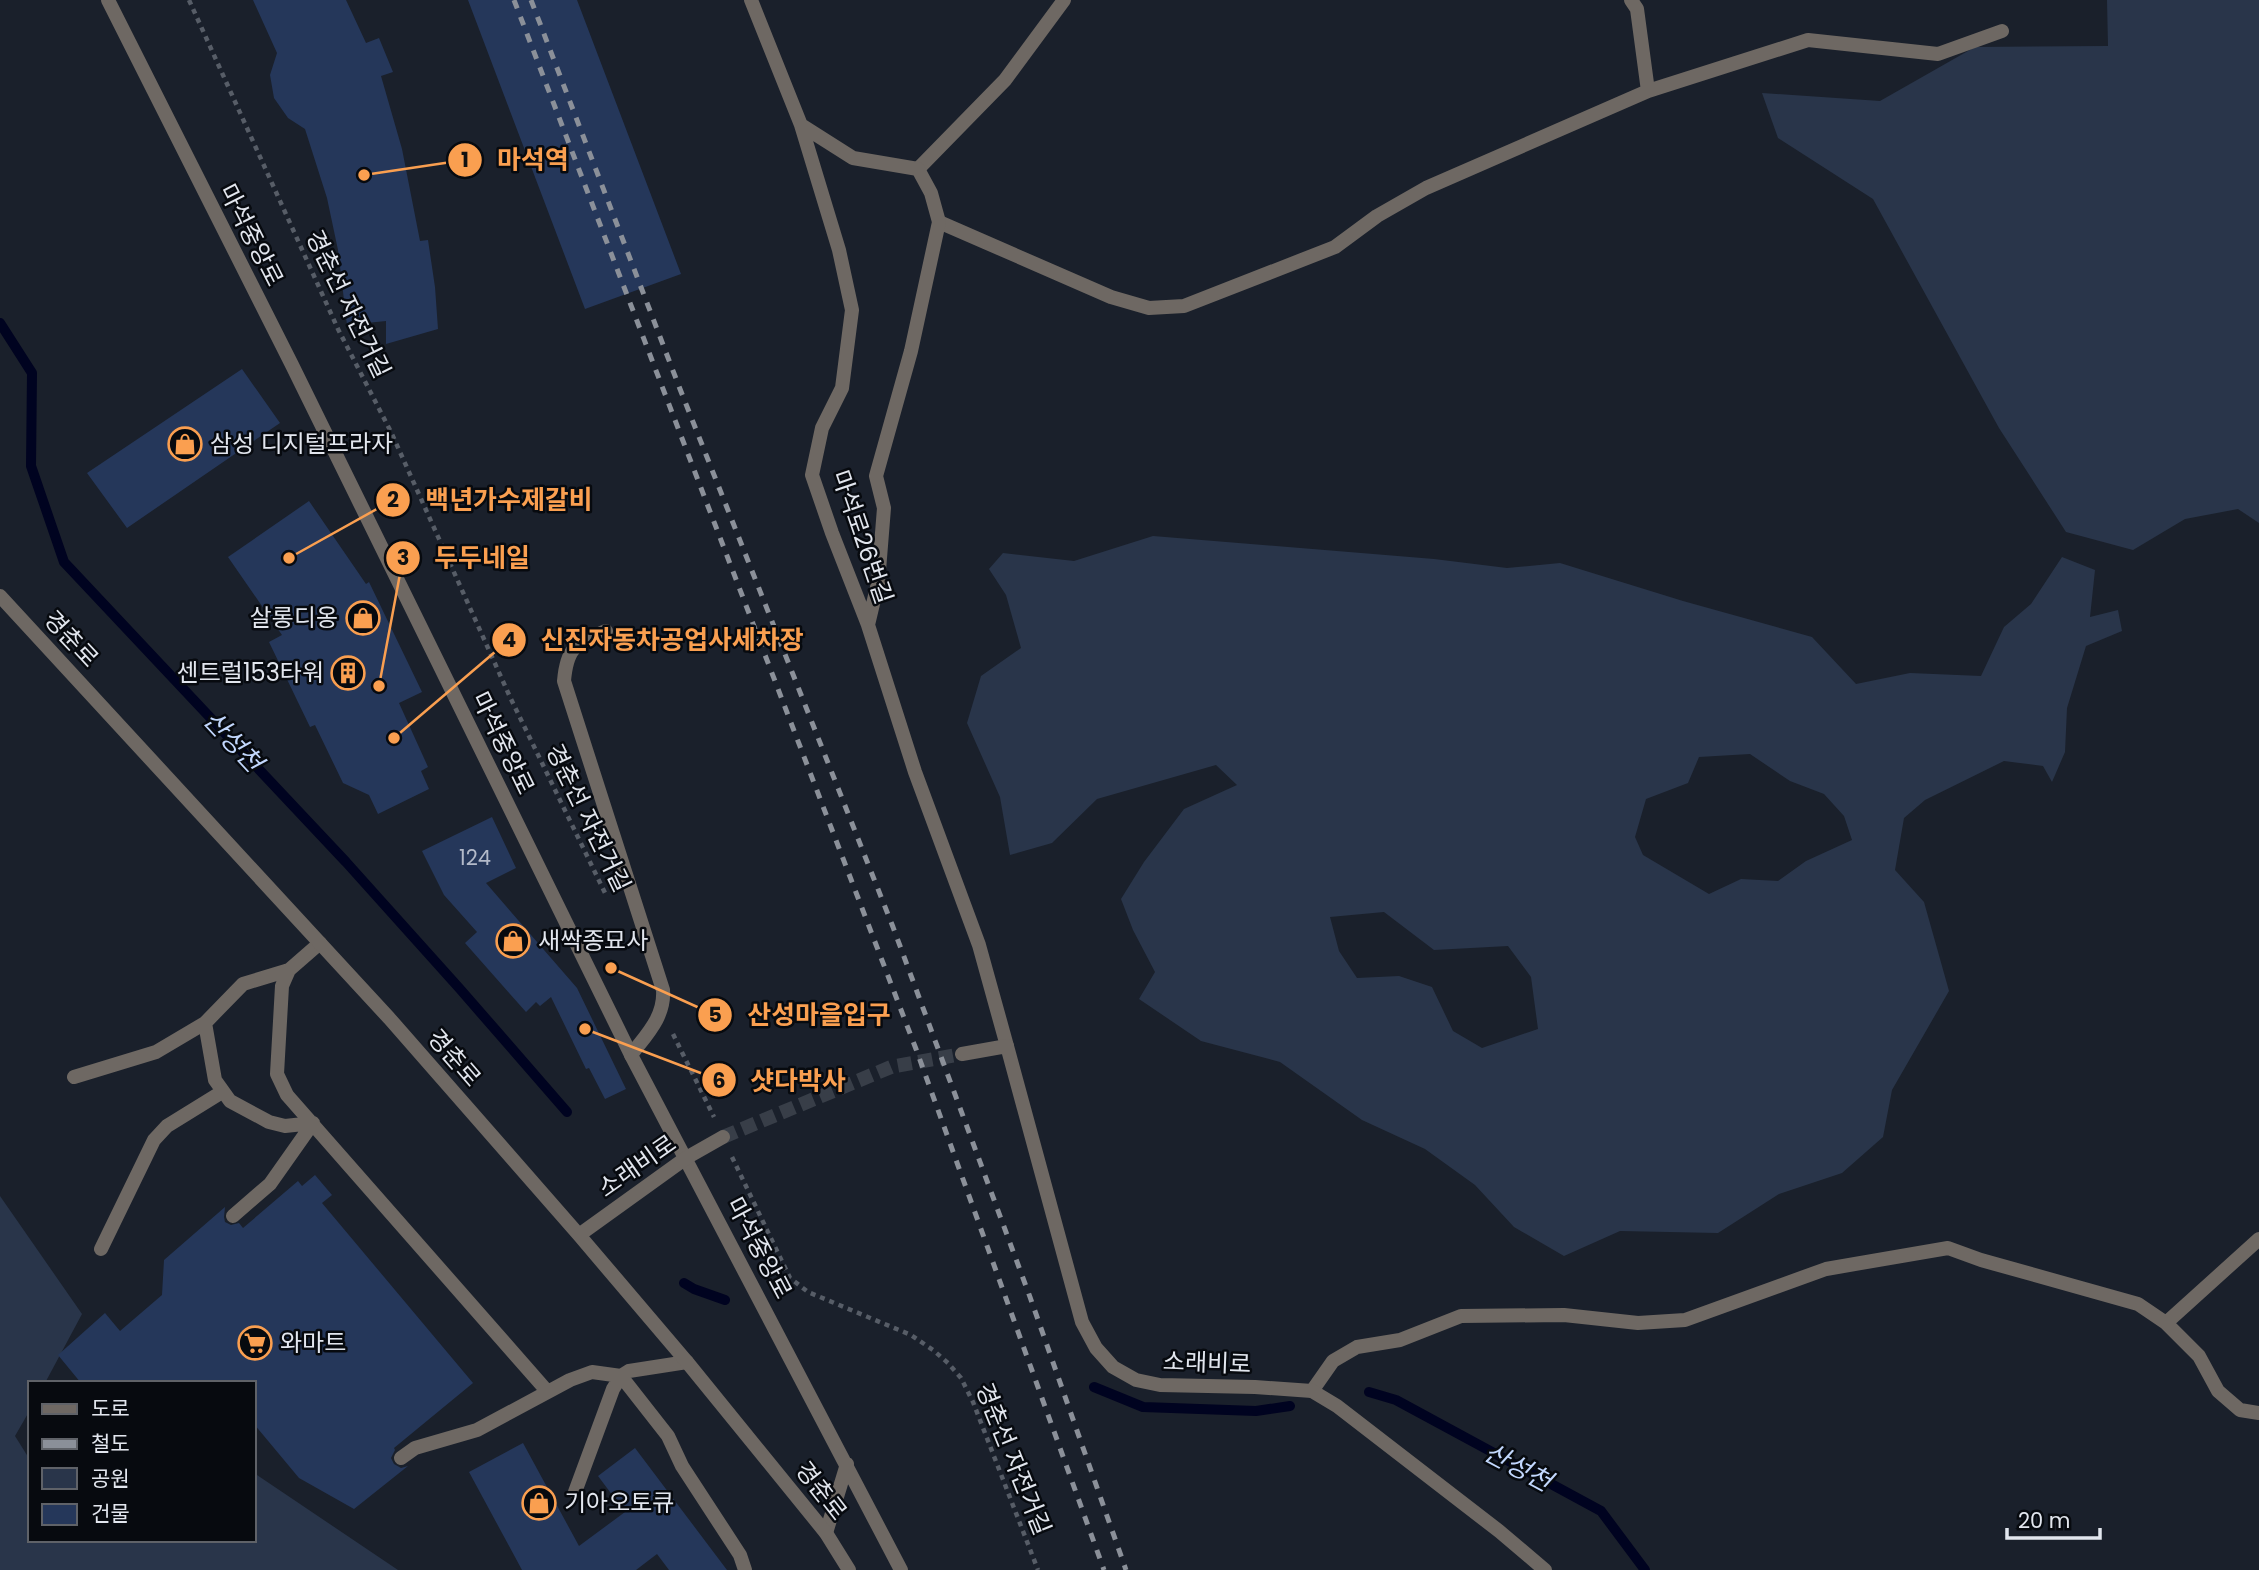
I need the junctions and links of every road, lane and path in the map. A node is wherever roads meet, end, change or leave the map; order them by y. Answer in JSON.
{"nodes":[{"id":1,"x":108,"y":0,"type":"edge"},
{"id":2,"x":189,"y":0,"type":"edge"},
{"id":3,"x":751,"y":0,"type":"edge"},
{"id":4,"x":1064,"y":0,"type":"edge"},
{"id":5,"x":1631,"y":0,"type":"edge"},
{"id":6,"x":2002,"y":31,"type":"dead end"},
{"id":7,"x":1648,"y":91,"type":"junction"},
{"id":8,"x":801,"y":125,"type":"junction"},
{"id":9,"x":918,"y":169,"type":"junction"},
{"id":10,"x":939,"y":222,"type":"junction"},
{"id":11,"x":0,"y":596,"type":"edge"},
{"id":12,"x":868,"y":625,"type":"junction"},
{"id":13,"x":606,"y":631,"type":"dead end"},
{"id":14,"x":607,"y":898,"type":"dead end"},
{"id":15,"x":320,"y":943,"type":"junction"},
{"id":16,"x":289,"y":970,"type":"junction"},
{"id":17,"x":662,"y":1010,"type":"junction"},
{"id":18,"x":205,"y":1023,"type":"junction"},
{"id":19,"x":1007,"y":1046,"type":"junction"},
{"id":20,"x":962,"y":1054,"type":"tunnel mouth"},
{"id":21,"x":631,"y":1055,"type":"junction"},
{"id":22,"x":74,"y":1077,"type":"dead end"},
{"id":23,"x":222,"y":1092,"type":"junction"},
{"id":24,"x":313,"y":1123,"type":"junction"},
{"id":25,"x":723,"y":1137,"type":"junction"},
{"id":26,"x":686,"y":1158,"type":"junction"},
{"id":27,"x":233,"y":1216,"type":"dead end"},
{"id":28,"x":579,"y":1235,"type":"junction"},
{"id":29,"x":2259,"y":1239,"type":"edge"},
{"id":30,"x":102,"y":1250,"type":"dead end"},
{"id":31,"x":2166,"y":1323,"type":"junction"},
{"id":32,"x":687,"y":1362,"type":"junction"},
{"id":33,"x":628,"y":1373,"type":"junction"},
{"id":34,"x":547,"y":1391,"type":"junction"},
{"id":35,"x":1312,"y":1391,"type":"junction"},
{"id":36,"x":2259,"y":1413,"type":"edge"},
{"id":37,"x":401,"y":1458,"type":"dead end"},
{"id":38,"x":847,"y":1464,"type":"junction"},
{"id":39,"x":575,"y":1492,"type":"dead end"},
{"id":40,"x":826,"y":1533,"type":"junction"},
{"id":41,"x":745,"y":1570,"type":"edge"},
{"id":42,"x":849,"y":1570,"type":"edge"},
{"id":43,"x":901,"y":1570,"type":"edge"},
{"id":44,"x":1038,"y":1570,"type":"edge"},
{"id":45,"x":1545,"y":1570,"type":"edge"}],
"edges":[{"from":1,"to":21,"type":"street","name":"마석중앙로"},
{"from":2,"to":14,"type":"path","name":"경춘선 자전거길"},
{"from":3,"to":8,"type":"street","name":"마석로26번길"},
{"from":4,"to":9,"type":"street"},
{"from":5,"to":7,"type":"street"},
{"from":6,"to":7,"type":"street"},
{"from":7,"to":10,"type":"street"},
{"from":8,"to":9,"type":"street"},
{"from":8,"to":12,"type":"street","name":"마석로26번길"},
{"from":9,"to":10,"type":"street"},
{"from":10,"to":12,"type":"street"},
{"from":11,"to":15,"type":"street","name":"경춘로"},
{"from":12,"to":19,"type":"street","name":"마석로26번길"},
{"from":13,"to":17,"type":"street"},
{"from":15,"to":16,"type":"street"},
{"from":15,"to":28,"type":"street","name":"경춘로"},
{"from":16,"to":18,"type":"street"},
{"from":16,"to":24,"type":"street"},
{"from":17,"to":21,"type":"street"},
{"from":17,"to":25,"type":"path","name":"경춘선 자전거길"},
{"from":18,"to":22,"type":"street"},
{"from":18,"to":23,"type":"street"},
{"from":19,"to":20,"type":"street"},
{"from":19,"to":35,"type":"street","name":"소래비로"},
{"from":21,"to":26,"type":"street","name":"마석중앙로"},
{"from":23,"to":24,"type":"street"},
{"from":23,"to":30,"type":"street"},
{"from":24,"to":27,"type":"street"},
{"from":24,"to":34,"type":"street"},
{"from":25,"to":26,"type":"street","name":"소래비로"},
{"from":25,"to":44,"type":"path","name":"경춘선 자전거길"},
{"from":26,"to":28,"type":"street","name":"소래비로"},
{"from":26,"to":38,"type":"street","name":"마석중앙로"},
{"from":28,"to":32,"type":"street","name":"경춘로"},
{"from":29,"to":31,"type":"street"},
{"from":31,"to":35,"type":"street"},
{"from":31,"to":36,"type":"street"},
{"from":32,"to":33,"type":"street"},
{"from":32,"to":40,"type":"street","name":"경춘로"},
{"from":33,"to":34,"type":"street"},
{"from":33,"to":39,"type":"street"},
{"from":33,"to":41,"type":"street"},
{"from":34,"to":37,"type":"street"},
{"from":35,"to":45,"type":"street","name":"소래비로"},
{"from":38,"to":40,"type":"street"},
{"from":38,"to":43,"type":"street","name":"마석중앙로"},
{"from":40,"to":42,"type":"street","name":"경춘로"}]}
